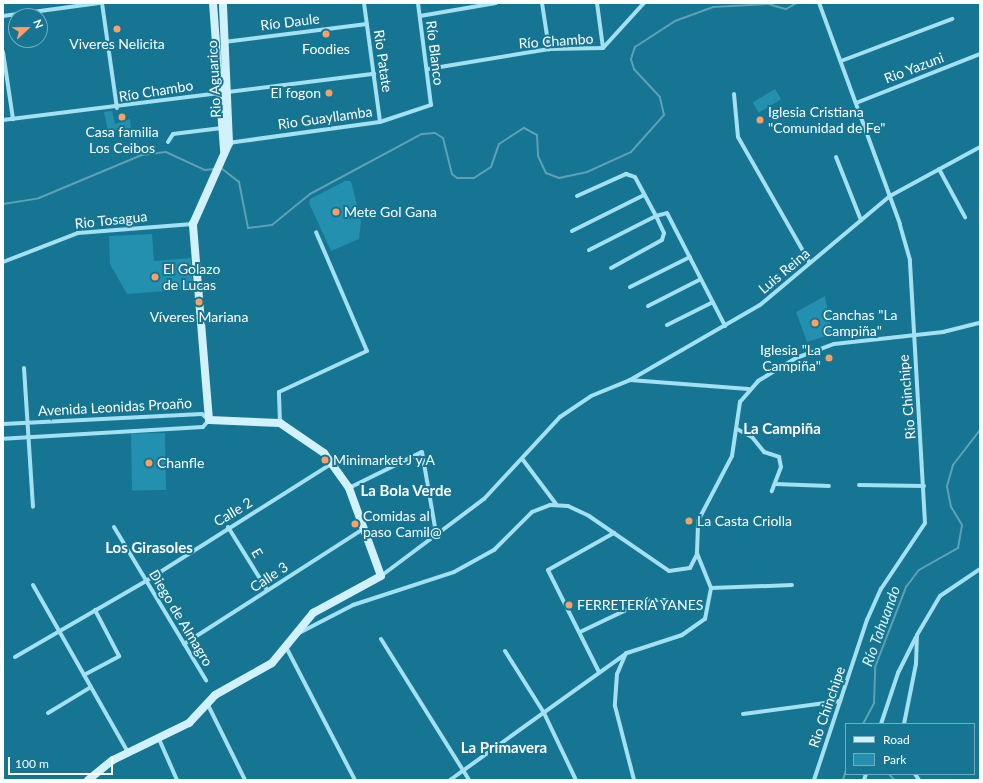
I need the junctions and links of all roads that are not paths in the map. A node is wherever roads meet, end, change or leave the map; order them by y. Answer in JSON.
{"nodes":[{"id":1,"x":98,"y":3,"type":"edge"},
{"id":2,"x":102,"y":3,"type":"edge"},
{"id":3,"x":214,"y":3,"type":"edge"},
{"id":4,"x":223,"y":3,"type":"edge"},
{"id":5,"x":364,"y":3,"type":"edge"},
{"id":6,"x":418,"y":3,"type":"edge"},
{"id":7,"x":496,"y":3,"type":"edge"},
{"id":8,"x":542,"y":3,"type":"edge"},
{"id":9,"x":597,"y":3,"type":"edge"},
{"id":10,"x":644,"y":3,"type":"edge"},
{"id":11,"x":819,"y":3,"type":"edge"},
{"id":12,"x":3,"y":16,"type":"edge"},
{"id":13,"x":420,"y":16,"type":"junction"},
{"id":14,"x":952,"y":19,"type":"dead end"},
{"id":15,"x":367,"y":24,"type":"junction"},
{"id":16,"x":225,"y":42,"type":"junction"},
{"id":17,"x":216,"y":43,"type":"junction"},
{"id":18,"x":603,"y":48,"type":"junction"},
{"id":19,"x":549,"y":50,"type":"junction"},
{"id":20,"x":3,"y":52,"type":"edge"},
{"id":21,"x":980,"y":54,"type":"edge"},
{"id":22,"x":841,"y":61,"type":"junction"},
{"id":23,"x":428,"y":69,"type":"junction"},
{"id":24,"x":374,"y":74,"type":"junction"},
{"id":25,"x":227,"y":91,"type":"junction"},
{"id":26,"x":218,"y":92,"type":"junction"},
{"id":27,"x":734,"y":94,"type":"dead end"},
{"id":28,"x":856,"y":103,"type":"junction"},
{"id":29,"x":431,"y":105,"type":"joint"},
{"id":30,"x":117,"y":108,"type":"junction"},
{"id":31,"x":13,"y":119,"type":"junction"},
{"id":32,"x":3,"y":120,"type":"edge"},
{"id":33,"x":380,"y":122,"type":"junction"},
{"id":34,"x":229,"y":127,"type":"junction"},
{"id":35,"x":220,"y":128,"type":"junction"},
{"id":36,"x":168,"y":142,"type":"dead end"},
{"id":37,"x":980,"y":147,"type":"edge"},
{"id":38,"x":224,"y":148,"type":"junction"},
{"id":39,"x":836,"y":157,"type":"dead end"},
{"id":40,"x":939,"y":169,"type":"junction"},
{"id":41,"x":644,"y":195,"type":"junction"},
{"id":42,"x":576,"y":196,"type":"dead end"},
{"id":43,"x":890,"y":196,"type":"junction"},
{"id":44,"x":656,"y":216,"type":"junction"},
{"id":45,"x":965,"y":217,"type":"dead end"},
{"id":46,"x":861,"y":220,"type":"junction"},
{"id":47,"x":193,"y":224,"type":"junction"},
{"id":48,"x":316,"y":232,"type":"dead end"},
{"id":49,"x":572,"y":232,"type":"dead end"},
{"id":50,"x":589,"y":250,"type":"dead end"},
{"id":51,"x":690,"y":257,"type":"junction"},
{"id":52,"x":3,"y":262,"type":"edge"},
{"id":53,"x":810,"y":263,"type":"junction"},
{"id":54,"x":612,"y":268,"type":"dead end"},
{"id":55,"x":701,"y":279,"type":"junction"},
{"id":56,"x":630,"y":287,"type":"dead end"},
{"id":57,"x":713,"y":302,"type":"junction"},
{"id":58,"x":648,"y":306,"type":"dead end"},
{"id":59,"x":980,"y":323,"type":"edge"},
{"id":60,"x":667,"y":326,"type":"dead end"},
{"id":61,"x":725,"y":326,"type":"junction"},
{"id":62,"x":912,"y":335,"type":"junction"},
{"id":63,"x":24,"y":368,"type":"dead end"},
{"id":64,"x":630,"y":380,"type":"junction"},
{"id":65,"x":749,"y":389,"type":"junction"},
{"id":66,"x":209,"y":420,"type":"junction"},
{"id":67,"x":28,"y":422,"type":"junction"},
{"id":68,"x":280,"y":423,"type":"junction"},
{"id":69,"x":3,"y":424,"type":"edge"},
{"id":70,"x":737,"y":429,"type":"junction"},
{"id":71,"x":28,"y":437,"type":"junction"},
{"id":72,"x":3,"y":439,"type":"edge"},
{"id":73,"x":523,"y":460,"type":"junction"},
{"id":74,"x":333,"y":463,"type":"junction"},
{"id":75,"x":775,"y":484,"type":"junction"},
{"id":76,"x":859,"y":485,"type":"dead end"},
{"id":77,"x":829,"y":486,"type":"dead end"},
{"id":78,"x":924,"y":486,"type":"junction"},
{"id":79,"x":349,"y":488,"type":"junction"},
{"id":80,"x":772,"y":491,"type":"dead end"},
{"id":81,"x":556,"y":504,"type":"junction"},
{"id":82,"x":33,"y":507,"type":"dead end"},
{"id":83,"x":114,"y":527,"type":"dead end"},
{"id":84,"x":228,"y":527,"type":"junction"},
{"id":85,"x":366,"y":527,"type":"junction"},
{"id":86,"x":436,"y":533,"type":"junction"},
{"id":87,"x":614,"y":533,"type":"junction"},
{"id":88,"x":697,"y":553,"type":"junction"},
{"id":89,"x":980,"y":569,"type":"edge"},
{"id":90,"x":381,"y":576,"type":"junction"},
{"id":91,"x":146,"y":581,"type":"junction"},
{"id":92,"x":33,"y":585,"type":"dead end"},
{"id":93,"x":792,"y":585,"type":"dead end"},
{"id":94,"x":711,"y":588,"type":"junction"},
{"id":95,"x":267,"y":590,"type":"junction"},
{"id":96,"x":667,"y":600,"type":"dead end"},
{"id":97,"x":95,"y":610,"type":"junction"},
{"id":98,"x":60,"y":631,"type":"junction"},
{"id":99,"x":580,"y":632,"type":"junction"},
{"id":100,"x":296,"y":635,"type":"junction"},
{"id":101,"x":917,"y":635,"type":"junction"},
{"id":102,"x":382,"y":639,"type":"dead end"},
{"id":103,"x":184,"y":644,"type":"junction"},
{"id":104,"x":286,"y":647,"type":"junction"},
{"id":105,"x":505,"y":651,"type":"dead end"},
{"id":106,"x":627,"y":653,"type":"junction"},
{"id":107,"x":15,"y":657,"type":"dead end"},
{"id":108,"x":599,"y":672,"type":"junction"},
{"id":109,"x":84,"y":675,"type":"junction"},
{"id":110,"x":206,"y":680,"type":"dead end"},
{"id":111,"x":91,"y":687,"type":"junction"},
{"id":112,"x":840,"y":701,"type":"junction"},
{"id":113,"x":207,"y":702,"type":"junction"},
{"id":114,"x":48,"y":713,"type":"dead end"},
{"id":115,"x":544,"y":713,"type":"junction"},
{"id":116,"x":743,"y":714,"type":"dead end"},
{"id":117,"x":881,"y":723,"type":"edge"},
{"id":118,"x":904,"y":723,"type":"edge"},
{"id":119,"x":159,"y":739,"type":"junction"},
{"id":120,"x":128,"y":752,"type":"junction"},
{"id":121,"x":462,"y":770,"type":"junction"},
{"id":122,"x":88,"y":780,"type":"edge"},
{"id":123,"x":177,"y":780,"type":"edge"},
{"id":124,"x":245,"y":780,"type":"edge"},
{"id":125,"x":355,"y":780,"type":"edge"},
{"id":126,"x":450,"y":780,"type":"edge"},
{"id":127,"x":468,"y":780,"type":"edge"},
{"id":128,"x":576,"y":780,"type":"edge"},
{"id":129,"x":634,"y":780,"type":"edge"},
{"id":130,"x":814,"y":780,"type":"edge"}],
"edges":[{"from":1,"to":12,"type":"street"},
{"from":2,"to":30,"type":"street"},
{"from":3,"to":17,"type":"main road","name":"Rio Aguarico"},
{"from":4,"to":16,"type":"main road","name":"Rio Aguarico"},
{"from":5,"to":15,"type":"street","name":"Rio Patate"},
{"from":6,"to":13,"type":"street","name":"Río Blanco"},
{"from":7,"to":13,"type":"street"},
{"from":8,"to":19,"type":"street"},
{"from":9,"to":18,"type":"street"},
{"from":10,"to":18,"type":"street","name":"Río Chambo"},
{"from":11,"to":22,"type":"street","name":"Rio Chinchipe"},
{"from":13,"to":23,"type":"street","name":"Río Blanco"},
{"from":14,"to":22,"type":"street"},
{"from":15,"to":16,"type":"street","name":"Río Daule"},
{"from":15,"to":24,"type":"street","name":"Rio Patate"},
{"from":16,"to":17,"type":"street","name":"Río Daule"},
{"from":16,"to":25,"type":"main road","name":"Rio Aguarico"},
{"from":17,"to":26,"type":"main road","name":"Rio Aguarico"},
{"from":18,"to":19,"type":"street","name":"Río Chambo"},
{"from":19,"to":23,"type":"street","name":"Río Chambo"},
{"from":20,"to":31,"type":"street"},
{"from":21,"to":28,"type":"street","name":"Rio Yazuni"},
{"from":22,"to":28,"type":"street","name":"Rio Chinchipe"},
{"from":23,"to":29,"type":"street","name":"Río Blanco"},
{"from":24,"to":25,"type":"street","name":"Río Chambo"},
{"from":24,"to":33,"type":"street","name":"Rio Patate"},
{"from":25,"to":26,"type":"street","name":"Río Chambo"},
{"from":25,"to":34,"type":"main road","name":"Rio Aguarico"},
{"from":26,"to":30,"type":"street","name":"Río Chambo"},
{"from":26,"to":35,"type":"main road","name":"Rio Aguarico"},
{"from":27,"to":53,"type":"street"},
{"from":28,"to":43,"type":"street","name":"Rio Chinchipe"},
{"from":29,"to":33,"type":"street","name":"Rio Guayllamba"},
{"from":30,"to":31,"type":"street","name":"Río Chambo"},
{"from":31,"to":32,"type":"street","name":"Río Chambo"},
{"from":33,"to":38,"type":"street","name":"Rio Guayllamba"},
{"from":34,"to":35,"type":"street"},
{"from":34,"to":38,"type":"main road","name":"Rio Aguarico"},
{"from":35,"to":36,"type":"street"},
{"from":35,"to":38,"type":"main road","name":"Rio Aguarico"},
{"from":37,"to":40,"type":"street","name":"Luis Reina"},
{"from":38,"to":47,"type":"main road"},
{"from":39,"to":46,"type":"street"},
{"from":40,"to":43,"type":"street","name":"Luis Reina"},
{"from":40,"to":45,"type":"street"},
{"from":41,"to":42,"type":"street"},
{"from":41,"to":44,"type":"street"},
{"from":41,"to":49,"type":"street"},
{"from":43,"to":46,"type":"street","name":"Luis Reina"},
{"from":43,"to":62,"type":"street","name":"Rio Chinchipe"},
{"from":44,"to":50,"type":"street"},
{"from":44,"to":51,"type":"street"},
{"from":44,"to":54,"type":"street"},
{"from":46,"to":53,"type":"street","name":"Luis Reina"},
{"from":47,"to":52,"type":"street","name":"Rio Tosagua"},
{"from":47,"to":66,"type":"main road"},
{"from":48,"to":68,"type":"street"},
{"from":51,"to":55,"type":"street"},
{"from":51,"to":56,"type":"street"},
{"from":53,"to":61,"type":"street","name":"Luis Reina"},
{"from":55,"to":57,"type":"street"},
{"from":55,"to":58,"type":"street"},
{"from":57,"to":60,"type":"street"},
{"from":57,"to":61,"type":"street"},
{"from":59,"to":62,"type":"street"},
{"from":61,"to":64,"type":"street","name":"Luis Reina"},
{"from":62,"to":65,"type":"street"},
{"from":62,"to":78,"type":"street","name":"Rio Chinchipe"},
{"from":63,"to":67,"type":"street"},
{"from":64,"to":65,"type":"street"},
{"from":64,"to":73,"type":"street","name":"Luis Reina"},
{"from":65,"to":70,"type":"street"},
{"from":66,"to":67,"type":"street","name":"Avenida Leonidas Proaño"},
{"from":66,"to":68,"type":"main road"},
{"from":66,"to":71,"type":"street","name":"Avenida Leonidas Proaño"},
{"from":67,"to":69,"type":"street","name":"Avenida Leonidas Proaño"},
{"from":67,"to":71,"type":"street"},
{"from":68,"to":74,"type":"main road"},
{"from":70,"to":75,"type":"street"},
{"from":70,"to":88,"type":"street"},
{"from":71,"to":72,"type":"street","name":"Avenida Leonidas Proaño"},
{"from":71,"to":82,"type":"street"},
{"from":73,"to":81,"type":"street"},
{"from":73,"to":86,"type":"street","name":"Luis Reina"},
{"from":74,"to":79,"type":"main road"},
{"from":74,"to":84,"type":"street","name":"Calle 2"},
{"from":75,"to":77,"type":"street"},
{"from":75,"to":80,"type":"street"},
{"from":76,"to":78,"type":"street"},
{"from":78,"to":112,"type":"street","name":"Rio Chinchipe"},
{"from":79,"to":85,"type":"main road"},
{"from":79,"to":86,"type":"street"},
{"from":81,"to":87,"type":"street"},
{"from":81,"to":100,"type":"street"},
{"from":83,"to":91,"type":"street","name":"Diego de Almagro"},
{"from":84,"to":91,"type":"street","name":"Calle 2"},
{"from":84,"to":95,"type":"street","name":"E"},
{"from":85,"to":90,"type":"main road"},
{"from":85,"to":95,"type":"street","name":"Calle 3"},
{"from":86,"to":90,"type":"street","name":"Luis Reina"},
{"from":87,"to":88,"type":"street"},
{"from":87,"to":99,"type":"street"},
{"from":88,"to":94,"type":"street"},
{"from":89,"to":101,"type":"street"},
{"from":90,"to":100,"type":"main road"},
{"from":91,"to":97,"type":"street","name":"Calle 2"},
{"from":91,"to":103,"type":"street","name":"Diego de Almagro"},
{"from":92,"to":98,"type":"street"},
{"from":93,"to":94,"type":"street"},
{"from":94,"to":106,"type":"street"},
{"from":95,"to":103,"type":"street","name":"Calle 3"},
{"from":96,"to":99,"type":"street"},
{"from":97,"to":98,"type":"street","name":"Calle 2"},
{"from":97,"to":109,"type":"street"},
{"from":98,"to":107,"type":"street","name":"Calle 2"},
{"from":98,"to":109,"type":"street"},
{"from":99,"to":108,"type":"street"},
{"from":100,"to":104,"type":"main road"},
{"from":101,"to":117,"type":"street"},
{"from":101,"to":118,"type":"street"},
{"from":102,"to":121,"type":"street"},
{"from":103,"to":110,"type":"street","name":"Diego de Almagro"},
{"from":104,"to":113,"type":"main road"},
{"from":104,"to":125,"type":"street"},
{"from":105,"to":115,"type":"street"},
{"from":106,"to":108,"type":"street"},
{"from":106,"to":129,"type":"street"},
{"from":108,"to":115,"type":"street"},
{"from":109,"to":111,"type":"street"},
{"from":111,"to":114,"type":"street"},
{"from":111,"to":120,"type":"street"},
{"from":112,"to":116,"type":"street"},
{"from":112,"to":130,"type":"street","name":"Rio Chinchipe"},
{"from":113,"to":119,"type":"main road"},
{"from":113,"to":124,"type":"street"},
{"from":115,"to":121,"type":"street"},
{"from":115,"to":128,"type":"street"},
{"from":119,"to":120,"type":"main road"},
{"from":119,"to":123,"type":"street"},
{"from":120,"to":122,"type":"main road"},
{"from":121,"to":126,"type":"street"},
{"from":121,"to":127,"type":"street"}]}
